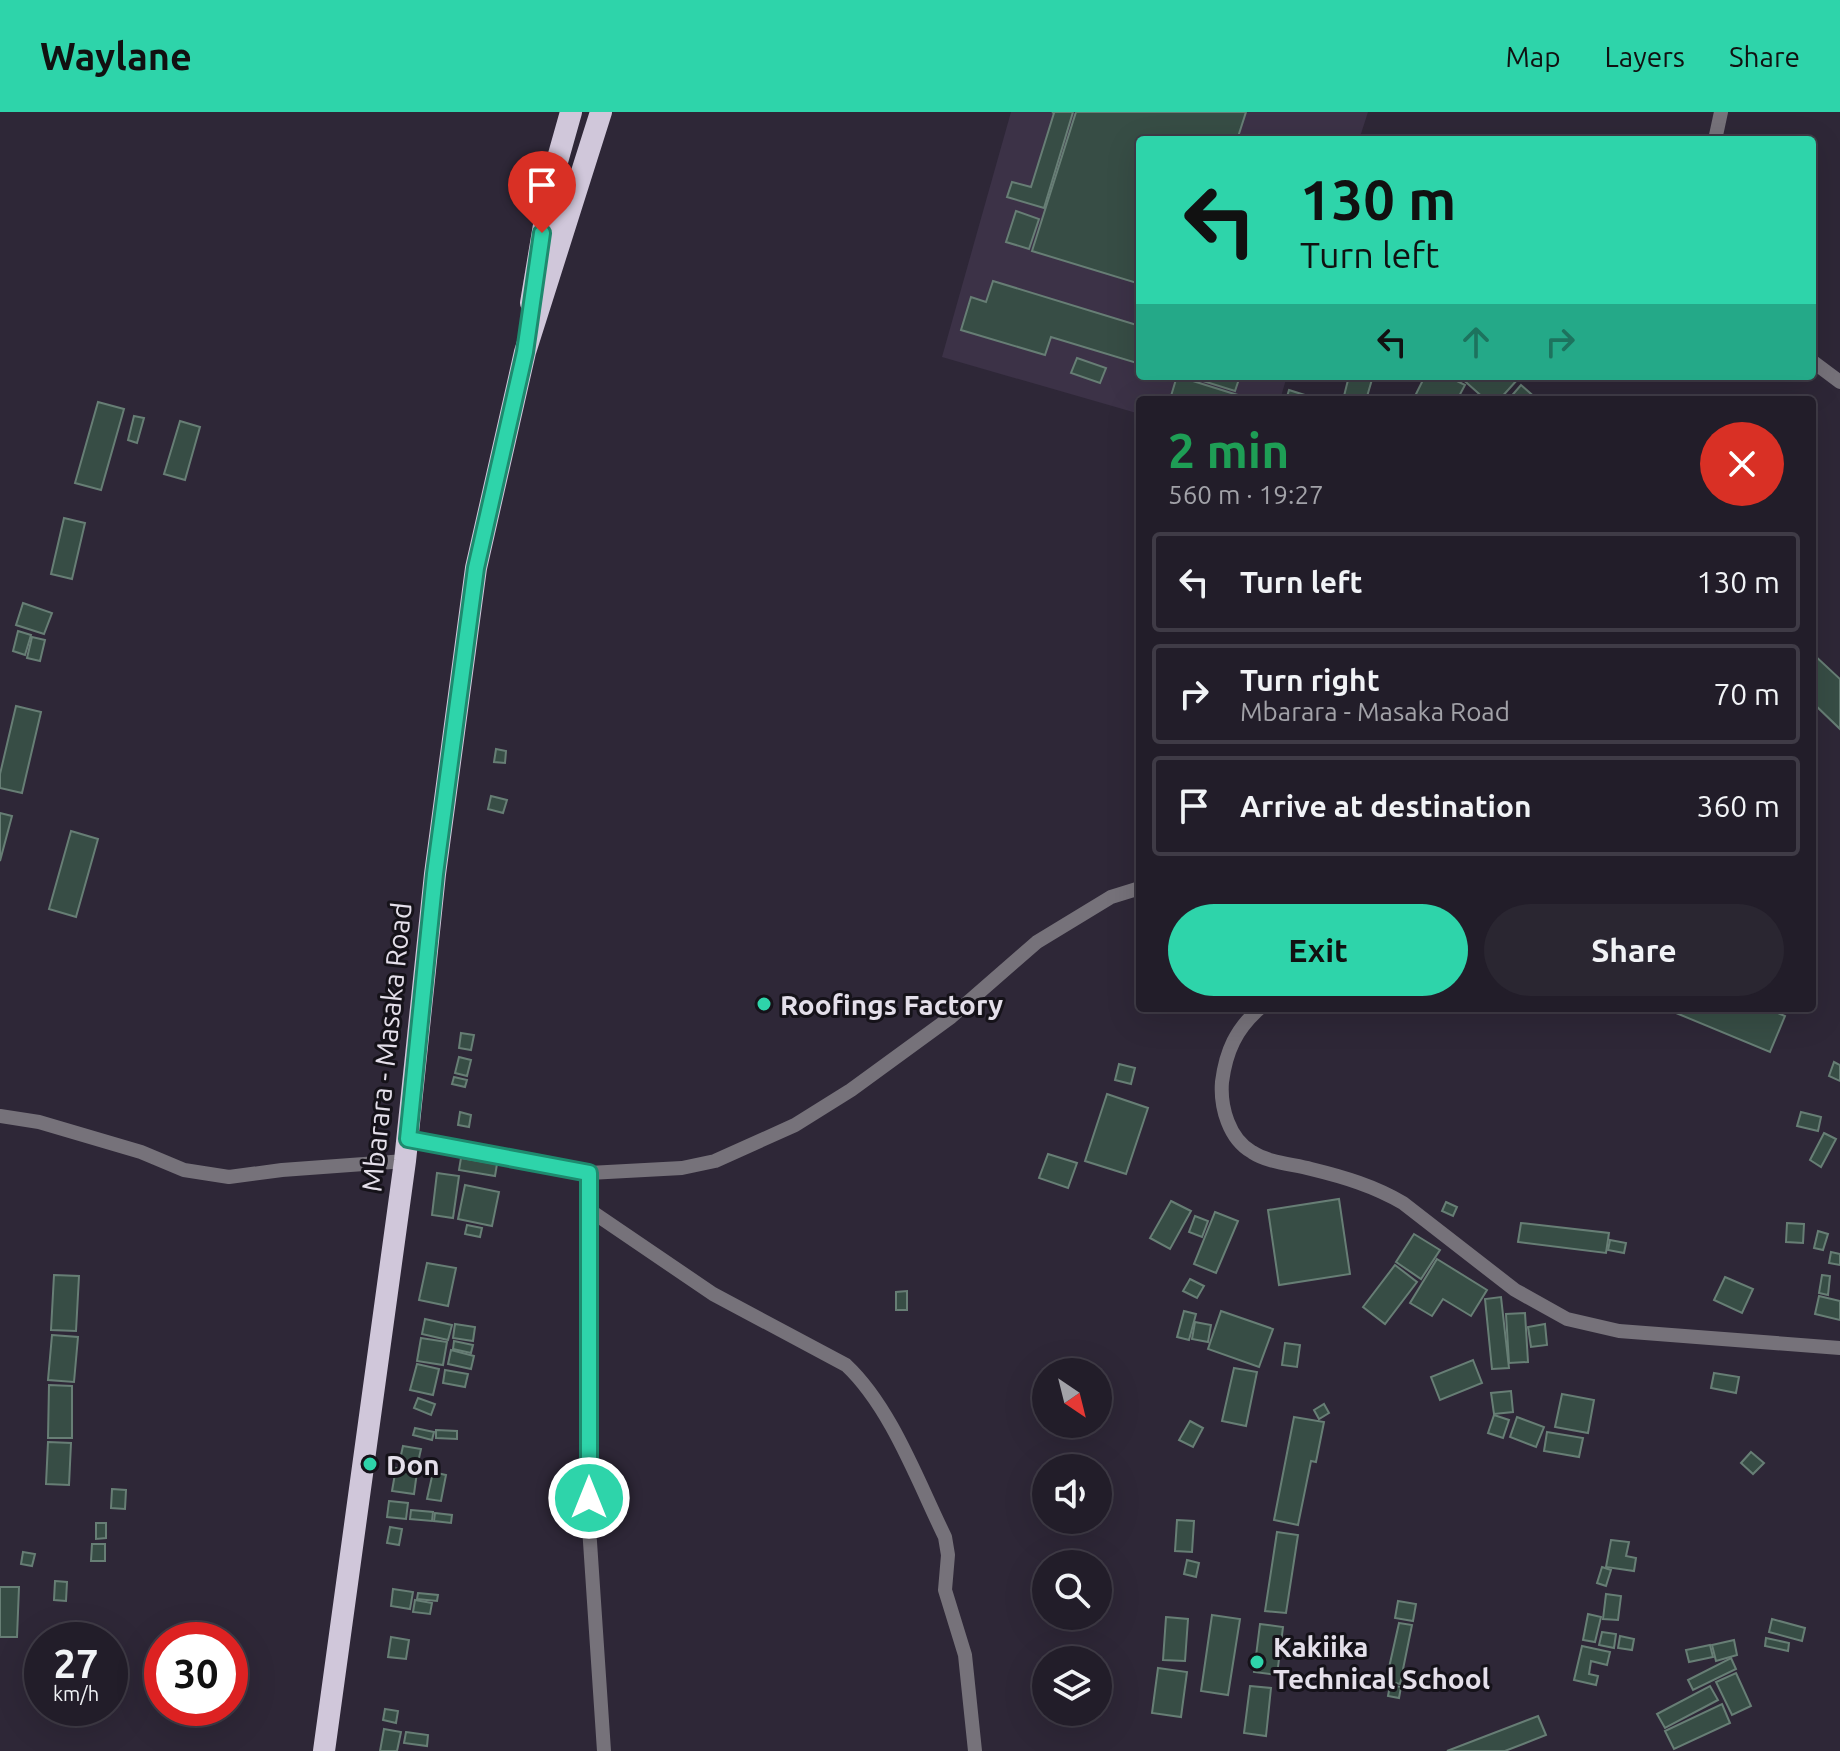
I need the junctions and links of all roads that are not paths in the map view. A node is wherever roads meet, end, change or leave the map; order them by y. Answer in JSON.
{"nodes":[{"id":1,"x":571,"y":112,"type":"edge"},
{"id":2,"x":601,"y":112,"type":"edge"},
{"id":3,"x":1721,"y":112,"type":"edge"},
{"id":4,"x":1716,"y":136,"type":"edge"},
{"id":5,"x":525,"y":352,"type":"junction"},
{"id":6,"x":1816,"y":364,"type":"edge"},
{"id":7,"x":1840,"y":382,"type":"edge"},
{"id":8,"x":1136,"y":889,"type":"edge"},
{"id":9,"x":1255,"y":1012,"type":"edge"},
{"id":10,"x":0,"y":1116,"type":"edge"},
{"id":11,"x":407,"y":1150,"type":"junction"},
{"id":12,"x":589,"y":1173,"type":"junction"},
{"id":13,"x":588,"y":1209,"type":"junction"},
{"id":14,"x":1840,"y":1348,"type":"edge"},
{"id":15,"x":324,"y":1751,"type":"edge"},
{"id":16,"x":604,"y":1751,"type":"edge"},
{"id":17,"x":975,"y":1751,"type":"edge"}],
"edges":[{"from":1,"to":5,"type":"highway","name":"Mbarara - Masaka Road"},
{"from":2,"to":5,"type":"highway","name":"Mbarara - Masaka Road"},
{"from":3,"to":4,"type":"street"},
{"from":5,"to":11,"type":"highway","name":"Mbarara - Masaka Road"},
{"from":6,"to":7,"type":"street"},
{"from":8,"to":12,"type":"street"},
{"from":9,"to":14,"type":"street"},
{"from":10,"to":11,"type":"street"},
{"from":11,"to":12,"type":"street"},
{"from":11,"to":15,"type":"highway","name":"Mbarara - Masaka Road"},
{"from":12,"to":13,"type":"street"},
{"from":13,"to":16,"type":"street"},
{"from":13,"to":17,"type":"street"}]}
